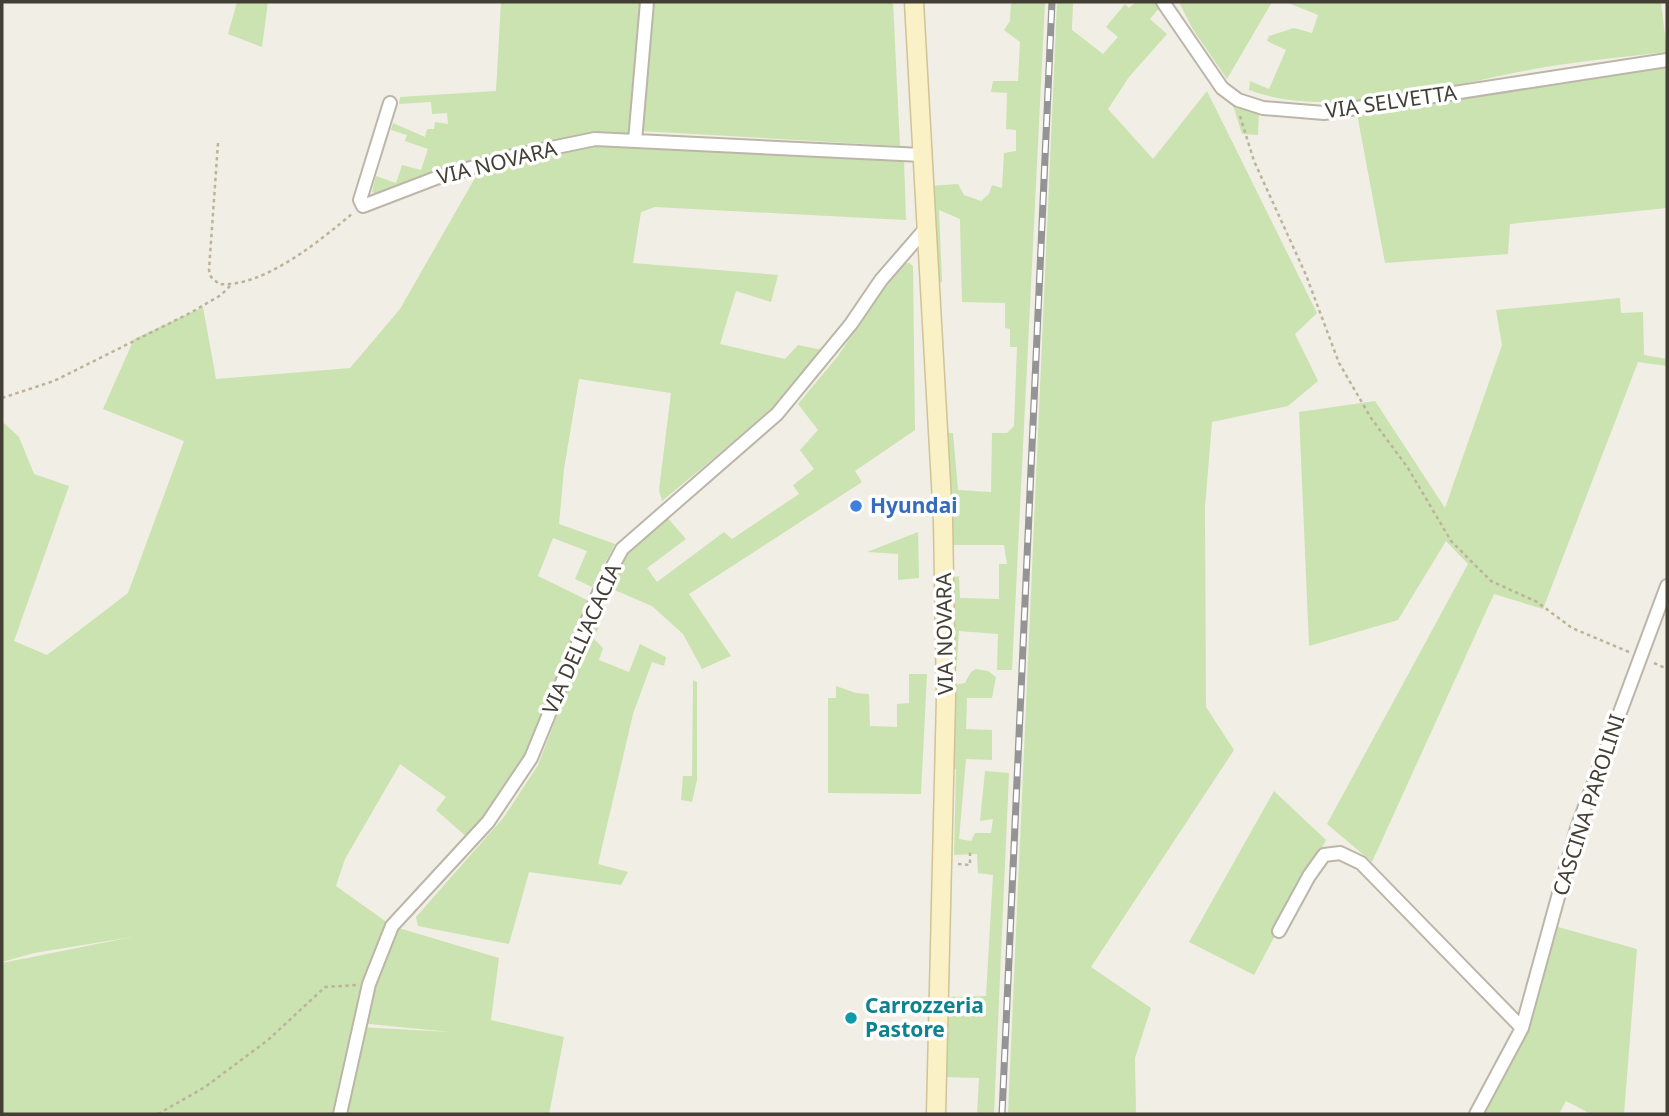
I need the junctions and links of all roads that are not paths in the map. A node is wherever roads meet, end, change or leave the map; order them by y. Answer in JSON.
{"nodes":[{"id":1,"x":647,"y":2,"type":"edge"},
{"id":2,"x":914,"y":2,"type":"edge"},
{"id":3,"x":1163,"y":2,"type":"edge"},
{"id":4,"x":1667,"y":61,"type":"edge"},
{"id":5,"x":390,"y":103,"type":"dead end"},
{"id":6,"x":635,"y":141,"type":"junction"},
{"id":7,"x":922,"y":155,"type":"junction"},
{"id":8,"x":927,"y":226,"type":"junction"},
{"id":9,"x":1667,"y":586,"type":"edge"},
{"id":10,"x":1279,"y":931,"type":"dead end"},
{"id":11,"x":1522,"y":1028,"type":"junction"},
{"id":12,"x":340,"y":1114,"type":"edge"},
{"id":13,"x":936,"y":1114,"type":"edge"},
{"id":14,"x":1476,"y":1114,"type":"edge"}],
"edges":[{"from":1,"to":6,"type":"street"},
{"from":2,"to":7,"type":"main road","name":"VIA NOVARA"},
{"from":3,"to":4,"type":"street","name":"VIA SELVETTA"},
{"from":5,"to":6,"type":"street","name":"VIA NOVARA"},
{"from":6,"to":7,"type":"street","name":"VIA NOVARA"},
{"from":7,"to":8,"type":"main road","name":"VIA NOVARA"},
{"from":8,"to":12,"type":"street","name":"VIA DELL'ACACIA"},
{"from":8,"to":13,"type":"main road","name":"VIA NOVARA"},
{"from":9,"to":11,"type":"street","name":"CASCINA PAROLINI"},
{"from":10,"to":11,"type":"street"},
{"from":11,"to":14,"type":"street","name":"CASCINA PAROLINI"}]}
